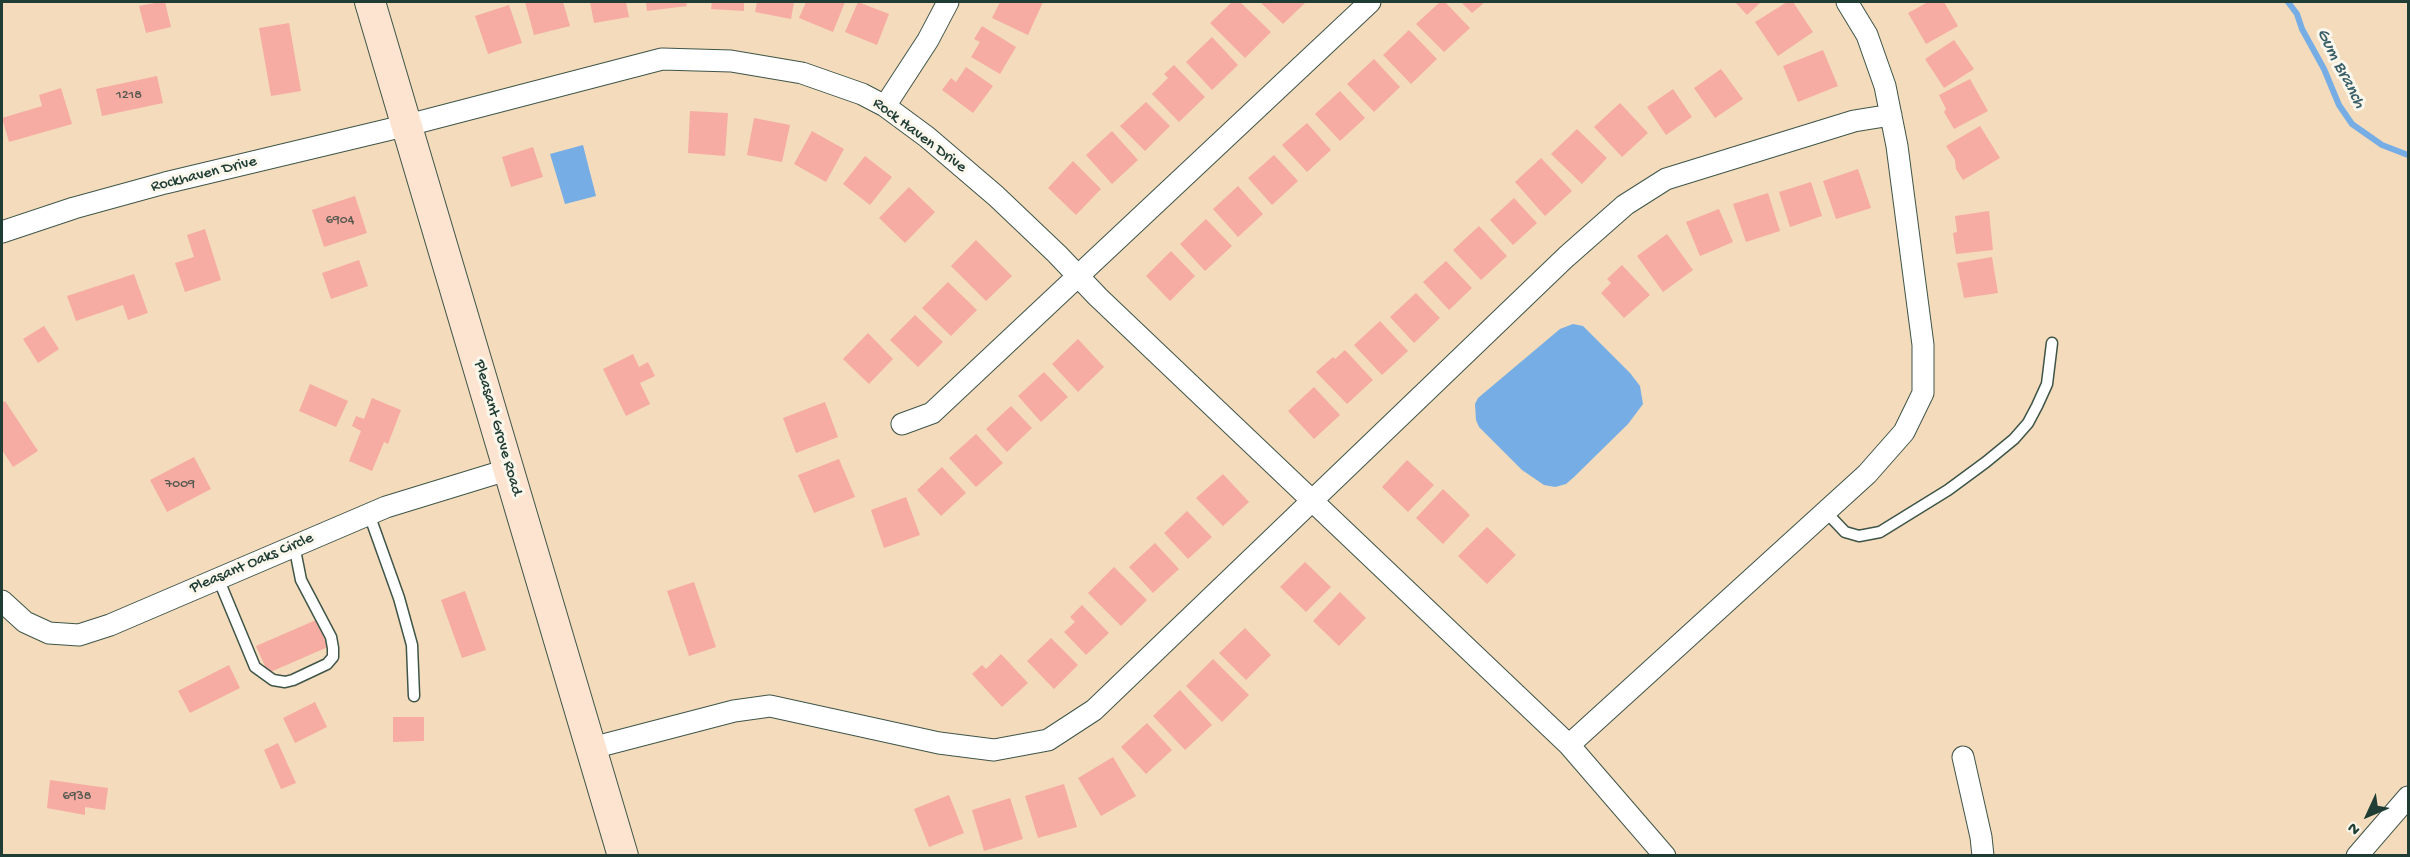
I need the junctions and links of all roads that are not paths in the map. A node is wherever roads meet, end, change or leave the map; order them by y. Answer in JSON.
{"nodes":[{"id":1,"x":370,"y":2,"type":"edge"},
{"id":2,"x":948,"y":2,"type":"edge"},
{"id":3,"x":1370,"y":2,"type":"edge"},
{"id":4,"x":1847,"y":2,"type":"edge"},
{"id":5,"x":885,"y":106,"type":"junction"},
{"id":6,"x":1890,"y":115,"type":"junction"},
{"id":7,"x":408,"y":125,"type":"junction"},
{"id":8,"x":2,"y":232,"type":"edge"},
{"id":9,"x":1078,"y":277,"type":"junction"},
{"id":10,"x":2052,"y":343,"type":"dead end"},
{"id":11,"x":903,"y":424,"type":"dead end"},
{"id":12,"x":510,"y":469,"type":"junction"},
{"id":13,"x":1313,"y":501,"type":"junction"},
{"id":14,"x":1826,"y":512,"type":"junction"},
{"id":15,"x":369,"y":514,"type":"junction"},
{"id":16,"x":294,"y":545,"type":"junction"},
{"id":17,"x":218,"y":578,"type":"junction"},
{"id":18,"x":2,"y":601,"type":"edge"},
{"id":19,"x":414,"y":696,"type":"dead end"},
{"id":20,"x":1569,"y":745,"type":"junction"},
{"id":21,"x":592,"y":748,"type":"junction"},
{"id":22,"x":1963,"y":757,"type":"dead end"},
{"id":23,"x":2409,"y":798,"type":"edge"},
{"id":24,"x":623,"y":855,"type":"edge"},
{"id":25,"x":1665,"y":855,"type":"edge"},
{"id":26,"x":1983,"y":855,"type":"edge"},
{"id":27,"x":2357,"y":855,"type":"edge"}],
"edges":[{"from":1,"to":7,"type":"street","name":"Pleasant Grove Road"},
{"from":2,"to":5,"type":"street"},
{"from":3,"to":9,"type":"street"},
{"from":4,"to":6,"type":"street"},
{"from":5,"to":7,"type":"street","name":"Rock Haven Drive"},
{"from":5,"to":9,"type":"street","name":"Rock Haven Drive"},
{"from":6,"to":13,"type":"street"},
{"from":6,"to":14,"type":"street"},
{"from":7,"to":8,"type":"street","name":"Rockhaven Drive"},
{"from":7,"to":12,"type":"street","name":"Pleasant Grove Road"},
{"from":9,"to":11,"type":"street"},
{"from":9,"to":13,"type":"street","name":"Rock Haven Drive"},
{"from":10,"to":14,"type":"lane"},
{"from":12,"to":15,"type":"street","name":"Pleasant Oaks Circle"},
{"from":12,"to":21,"type":"street","name":"Pleasant Grove Road"},
{"from":13,"to":20,"type":"street","name":"Rock Haven Drive"},
{"from":13,"to":21,"type":"street"},
{"from":14,"to":20,"type":"street"},
{"from":15,"to":16,"type":"street","name":"Pleasant Oaks Circle"},
{"from":15,"to":19,"type":"lane"},
{"from":16,"to":17,"type":"street","name":"Pleasant Oaks Circle"},
{"from":16,"to":17,"type":"lane"},
{"from":17,"to":18,"type":"street","name":"Pleasant Oaks Circle"},
{"from":20,"to":25,"type":"street","name":"Rock Haven Drive"},
{"from":21,"to":24,"type":"street","name":"Pleasant Grove Road"},
{"from":22,"to":26,"type":"street"},
{"from":23,"to":27,"type":"street"}]}
